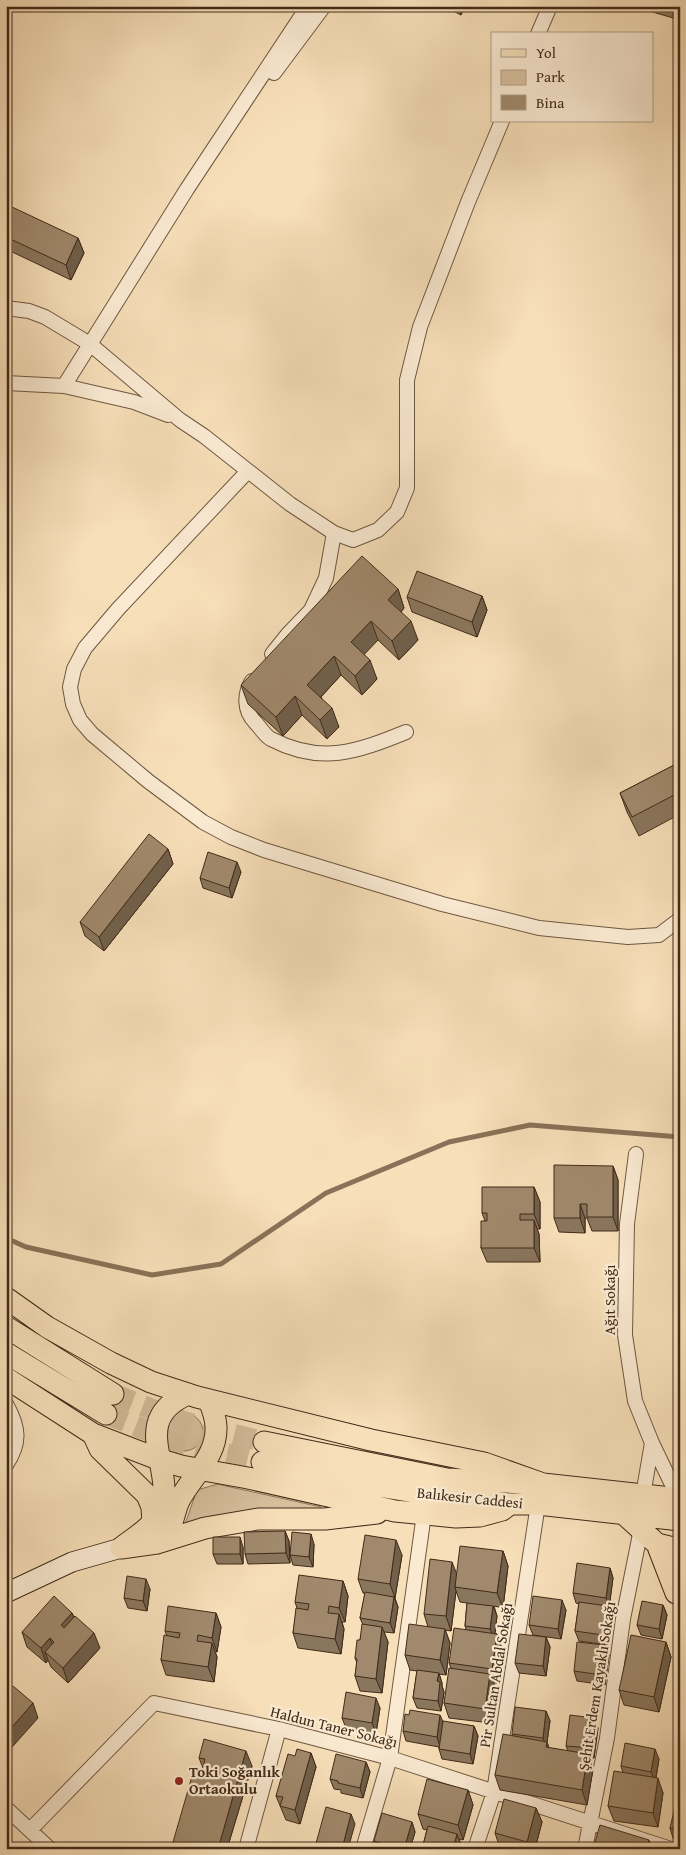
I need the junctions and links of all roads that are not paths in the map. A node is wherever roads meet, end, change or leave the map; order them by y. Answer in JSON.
{"nodes":[{"id":1,"x":308,"y":6,"type":"edge"},
{"id":2,"x":324,"y":6,"type":"edge"},
{"id":3,"x":550,"y":6,"type":"edge"},
{"id":4,"x":539,"y":32,"type":"edge"},
{"id":5,"x":502,"y":122,"type":"edge"},
{"id":6,"x":186,"y":189,"type":"junction"},
{"id":7,"x":6,"y":308,"type":"edge"},
{"id":8,"x":90,"y":344,"type":"junction"},
{"id":9,"x":6,"y":383,"type":"edge"},
{"id":10,"x":64,"y":386,"type":"junction"},
{"id":11,"x":180,"y":420,"type":"junction"},
{"id":12,"x":248,"y":471,"type":"junction"},
{"id":13,"x":334,"y":533,"type":"junction"},
{"id":14,"x":406,"y":732,"type":"dead end"},
{"id":15,"x":680,"y":919,"type":"edge"},
{"id":16,"x":636,"y":1154,"type":"dead end"},
{"id":17,"x":6,"y":1298,"type":"edge"},
{"id":18,"x":6,"y":1327,"type":"edge"},
{"id":19,"x":6,"y":1353,"type":"edge"},
{"id":20,"x":6,"y":1378,"type":"edge"},
{"id":21,"x":114,"y":1394,"type":"tunnel mouth"},
{"id":22,"x":188,"y":1394,"type":"junction"},
{"id":23,"x":209,"y":1400,"type":"junction"},
{"id":24,"x":6,"y":1404,"type":"edge"},
{"id":25,"x":106,"y":1414,"type":"tunnel mouth"},
{"id":26,"x":93,"y":1434,"type":"junction"},
{"id":27,"x":652,"y":1443,"type":"junction"},
{"id":28,"x":158,"y":1459,"type":"junction"},
{"id":29,"x":6,"y":1465,"type":"edge"},
{"id":30,"x":199,"y":1470,"type":"junction"},
{"id":31,"x":541,"y":1494,"type":"junction"},
{"id":32,"x":643,"y":1495,"type":"junction"},
{"id":33,"x":680,"y":1499,"type":"edge"},
{"id":34,"x":510,"y":1504,"type":"junction"},
{"id":35,"x":395,"y":1511,"type":"junction"},
{"id":36,"x":424,"y":1514,"type":"junction"},
{"id":37,"x":624,"y":1514,"type":"junction"},
{"id":38,"x":680,"y":1520,"type":"edge"},
{"id":39,"x":641,"y":1529,"type":"junction"},
{"id":40,"x":155,"y":1533,"type":"junction"},
{"id":41,"x":657,"y":1544,"type":"junction"},
{"id":42,"x":680,"y":1545,"type":"edge"},
{"id":43,"x":121,"y":1548,"type":"joint"},
{"id":44,"x":680,"y":1570,"type":"edge"},
{"id":45,"x":6,"y":1593,"type":"edge"},
{"id":46,"x":678,"y":1595,"type":"edge"},
{"id":47,"x":279,"y":1729,"type":"junction"},
{"id":48,"x":390,"y":1758,"type":"junction"},
{"id":49,"x":494,"y":1792,"type":"junction"},
{"id":50,"x":6,"y":1808,"type":"edge"},
{"id":51,"x":590,"y":1824,"type":"junction"},
{"id":52,"x":30,"y":1830,"type":"junction"},
{"id":53,"x":50,"y":1849,"type":"edge"},
{"id":54,"x":246,"y":1849,"type":"edge"},
{"id":55,"x":363,"y":1849,"type":"edge"},
{"id":56,"x":475,"y":1849,"type":"edge"},
{"id":57,"x":585,"y":1849,"type":"edge"},
{"id":58,"x":671,"y":1849,"type":"edge"}],
"edges":[{"from":1,"to":6,"type":"street"},
{"from":2,"to":6,"type":"street"},
{"from":3,"to":4,"type":"street"},
{"from":5,"to":13,"type":"street"},
{"from":6,"to":8,"type":"street"},
{"from":7,"to":8,"type":"street"},
{"from":8,"to":10,"type":"street"},
{"from":8,"to":11,"type":"street"},
{"from":9,"to":10,"type":"street"},
{"from":10,"to":11,"type":"street"},
{"from":11,"to":12,"type":"street"},
{"from":12,"to":13,"type":"street"},
{"from":12,"to":15,"type":"street"},
{"from":13,"to":14,"type":"street"},
{"from":16,"to":27,"type":"street","name":"Ağıt Sokağı"},
{"from":17,"to":22,"type":"main road"},
{"from":18,"to":21,"type":"main road"},
{"from":19,"to":25,"type":"main road"},
{"from":20,"to":26,"type":"main road"},
{"from":22,"to":23,"type":"main road"},
{"from":22,"to":28,"type":"main road"},
{"from":23,"to":30,"type":"main road"},
{"from":23,"to":31,"type":"main road"},
{"from":24,"to":29,"type":"street"},
{"from":26,"to":28,"type":"main road"},
{"from":26,"to":40,"type":"main road"},
{"from":27,"to":32,"type":"street"},
{"from":27,"to":33,"type":"street","name":"Ağıt Sokağı"},
{"from":28,"to":30,"type":"main road"},
{"from":28,"to":40,"type":"main road"},
{"from":30,"to":35,"type":"main road"},
{"from":30,"to":40,"type":"main road"},
{"from":31,"to":32,"type":"main road","name":"Balıkesir Caddesi"},
{"from":31,"to":34,"type":"main road","name":"Balıkesir Caddesi"},
{"from":31,"to":34,"type":"main road","name":"Balıkesir Caddesi"},
{"from":31,"to":37,"type":"main road","name":"Balıkesir Caddesi"},
{"from":31,"to":49,"type":"street","name":"Pir Sultan Abdal Sokağı"},
{"from":32,"to":33,"type":"main road","name":"Balıkesir Caddesi"},
{"from":34,"to":36,"type":"main road"},
{"from":35,"to":36,"type":"main road"},
{"from":35,"to":40,"type":"main road"},
{"from":36,"to":48,"type":"street"},
{"from":37,"to":38,"type":"main road","name":"Balıkesir Caddesi"},
{"from":37,"to":39,"type":"main road"},
{"from":39,"to":41,"type":"main road"},
{"from":39,"to":51,"type":"street","name":"Şehit Erdem Kayaklı Sokağı"},
{"from":40,"to":43,"type":"main road"},
{"from":41,"to":42,"type":"main road"},
{"from":41,"to":46,"type":"main road"},
{"from":43,"to":45,"type":"main road"},
{"from":44,"to":46,"type":"main road"},
{"from":47,"to":48,"type":"street","name":"Haldun Taner Sokağı"},
{"from":47,"to":52,"type":"street","name":"Haldun Taner Sokağı"},
{"from":47,"to":54,"type":"street"},
{"from":48,"to":49,"type":"street","name":"Haldun Taner Sokağı"},
{"from":48,"to":55,"type":"street"},
{"from":49,"to":51,"type":"street","name":"Haldun Taner Sokağı"},
{"from":49,"to":56,"type":"street","name":"Pir Sultan Abdal Sokağı"},
{"from":50,"to":52,"type":"street"},
{"from":51,"to":57,"type":"street","name":"Şehit Erdem Kayaklı Sokağı"},
{"from":51,"to":58,"type":"street","name":"Haldun Taner Sokağı"},
{"from":52,"to":53,"type":"street"}]}
